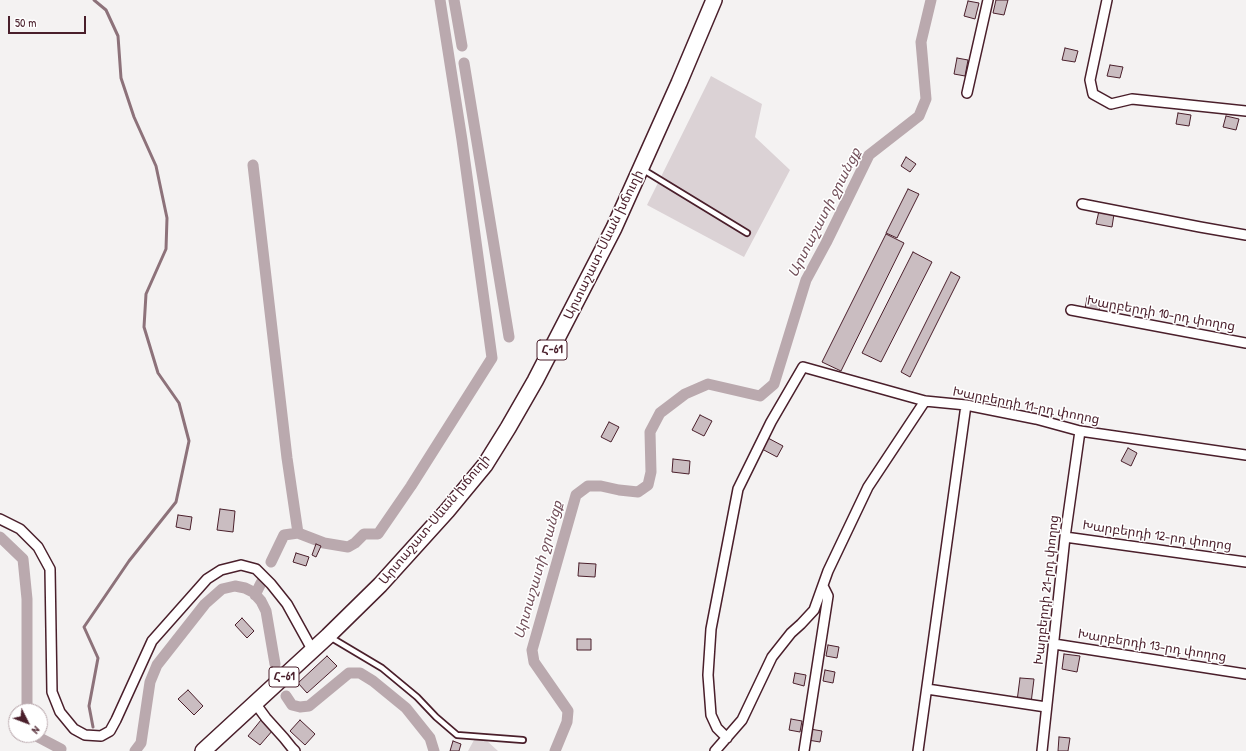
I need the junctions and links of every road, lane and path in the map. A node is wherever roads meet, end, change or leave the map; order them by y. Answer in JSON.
{"nodes":[{"id":1,"x":714,"y":0,"type":"edge"},
{"id":2,"x":988,"y":0,"type":"edge"},
{"id":3,"x":1107,"y":0,"type":"edge"},
{"id":4,"x":967,"y":93,"type":"dead end"},
{"id":5,"x":1246,"y":111,"type":"edge"},
{"id":6,"x":641,"y":168,"type":"junction"},
{"id":7,"x":1082,"y":204,"type":"dead end"},
{"id":8,"x":747,"y":233,"type":"dead end"},
{"id":9,"x":1246,"y":235,"type":"edge"},
{"id":10,"x":1070,"y":310,"type":"dead end"},
{"id":11,"x":1246,"y":343,"type":"edge"},
{"id":12,"x":925,"y":401,"type":"junction"},
{"id":13,"x":966,"y":405,"type":"junction"},
{"id":14,"x":1080,"y":431,"type":"junction"},
{"id":15,"x":1246,"y":455,"type":"edge"},
{"id":16,"x":0,"y":519,"type":"edge"},
{"id":17,"x":1065,"y":537,"type":"junction"},
{"id":18,"x":1246,"y":562,"type":"edge"},
{"id":19,"x":823,"y":586,"type":"junction"},
{"id":20,"x":328,"y":636,"type":"junction"},
{"id":21,"x":1054,"y":644,"type":"junction"},
{"id":22,"x":313,"y":651,"type":"junction"},
{"id":23,"x":1246,"y":674,"type":"edge"},
{"id":24,"x":928,"y":689,"type":"junction"},
{"id":25,"x":256,"y":703,"type":"junction"},
{"id":26,"x":1046,"y":707,"type":"junction"},
{"id":27,"x":727,"y":738,"type":"junction"},
{"id":28,"x":523,"y":740,"type":"dead end"},
{"id":29,"x":203,"y":751,"type":"edge"},
{"id":30,"x":295,"y":751,"type":"edge"},
{"id":31,"x":716,"y":751,"type":"edge"},
{"id":32,"x":804,"y":751,"type":"edge"},
{"id":33,"x":918,"y":751,"type":"edge"},
{"id":34,"x":1042,"y":751,"type":"edge"}],
"edges":[{"from":1,"to":6,"type":"main road","name":"Արտաշատ-Սևան խճուղի","number":"Հ-61"},
{"from":2,"to":4,"type":"street"},
{"from":3,"to":5,"type":"street"},
{"from":6,"to":8,"type":"lane"},
{"from":6,"to":20,"type":"main road","name":"Արտաշատ-Սևան խճուղի","number":"Հ-61"},
{"from":7,"to":9,"type":"street"},
{"from":10,"to":11,"type":"street","name":"Խարբերդի 10-րդ փողոց"},
{"from":12,"to":13,"type":"street","name":"Խարբերդի 11-րդ փողոց"},
{"from":12,"to":19,"type":"street"},
{"from":12,"to":27,"type":"street","name":"Խարբերդի 11-րդ փողոց"},
{"from":13,"to":14,"type":"street","name":"Խարբերդի 11-րդ փողոց"},
{"from":13,"to":24,"type":"street"},
{"from":14,"to":15,"type":"street","name":"Խարբերդի 11-րդ փողոց"},
{"from":14,"to":17,"type":"street","name":"Խարբերդի 21-րդ փողոց"},
{"from":16,"to":22,"type":"street"},
{"from":17,"to":18,"type":"street","name":"Խարբերդի 12-րդ փողոց"},
{"from":17,"to":21,"type":"street","name":"Խարբերդի 21-րդ փողոց"},
{"from":19,"to":27,"type":"street"},
{"from":19,"to":32,"type":"street"},
{"from":20,"to":22,"type":"main road","name":"Արտաշատ-Սևան խճուղի","number":"Հ-61"},
{"from":20,"to":28,"type":"lane"},
{"from":21,"to":23,"type":"street","name":"Խարբերդի 13-րդ փողոց"},
{"from":21,"to":26,"type":"street","name":"Խարբերդի 21-րդ փողոց"},
{"from":22,"to":25,"type":"main road","name":"Արտաշատ-Սևան խճուղի","number":"Հ-61"},
{"from":24,"to":26,"type":"street"},
{"from":24,"to":33,"type":"street"},
{"from":25,"to":29,"type":"main road","name":"Արտաշատ-Սևան խճուղի","number":"Հ-61"},
{"from":25,"to":30,"type":"street"},
{"from":26,"to":34,"type":"street","name":"Խարբերդի 21-րդ փողոց"},
{"from":27,"to":31,"type":"street"}]}
